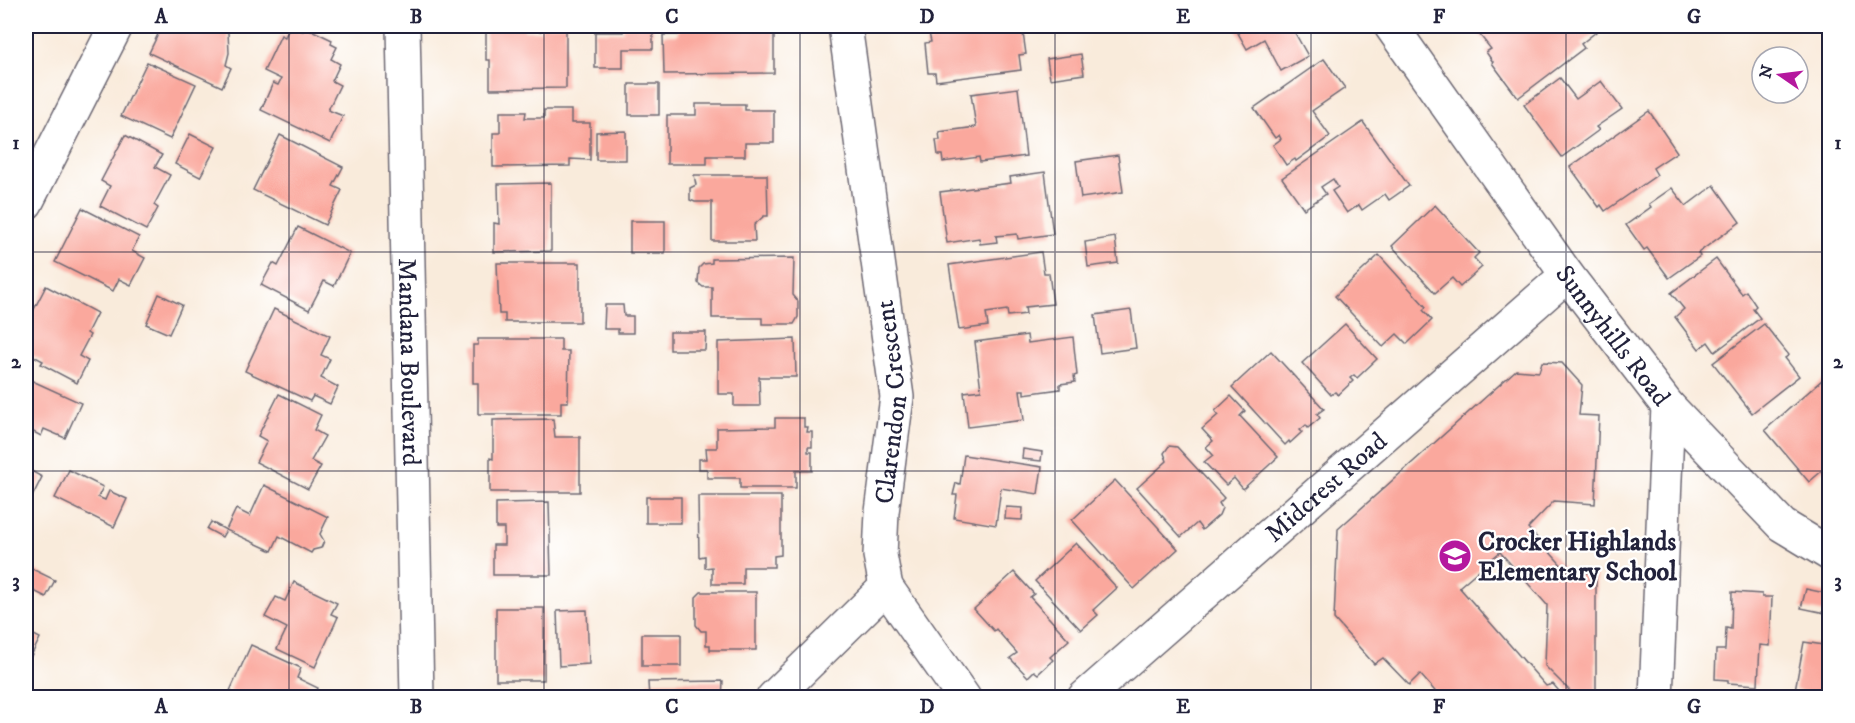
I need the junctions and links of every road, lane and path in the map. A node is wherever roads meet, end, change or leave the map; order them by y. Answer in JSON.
{"nodes":[{"id":1,"x":116,"y":26,"type":"edge"},
{"id":2,"x":403,"y":26,"type":"edge"},
{"id":3,"x":845,"y":26,"type":"edge"},
{"id":4,"x":1391,"y":26,"type":"edge"},
{"id":5,"x":26,"y":203,"type":"edge"},
{"id":6,"x":1568,"y":275,"type":"junction"},
{"id":7,"x":1668,"y":406,"type":"junction"},
{"id":8,"x":1830,"y":554,"type":"edge"},
{"id":9,"x":886,"y":587,"type":"junction"},
{"id":10,"x":417,"y":698,"type":"edge"},
{"id":11,"x":773,"y":698,"type":"edge"},
{"id":12,"x":964,"y":698,"type":"edge"},
{"id":13,"x":1084,"y":698,"type":"edge"},
{"id":14,"x":1656,"y":698,"type":"edge"}],
"edges":[{"from":1,"to":5,"type":"street"},
{"from":2,"to":10,"type":"street","name":"Mandana Boulevard"},
{"from":3,"to":9,"type":"street","name":"Clarendon Crescent"},
{"from":4,"to":6,"type":"street","name":"Sunnyhills Road"},
{"from":6,"to":7,"type":"street","name":"Sunnyhills Road"},
{"from":6,"to":13,"type":"street","name":"Midcrest Road"},
{"from":7,"to":8,"type":"street"},
{"from":7,"to":14,"type":"street","name":"Sunnyhills Road"},
{"from":9,"to":11,"type":"street"},
{"from":9,"to":12,"type":"street"}]}
